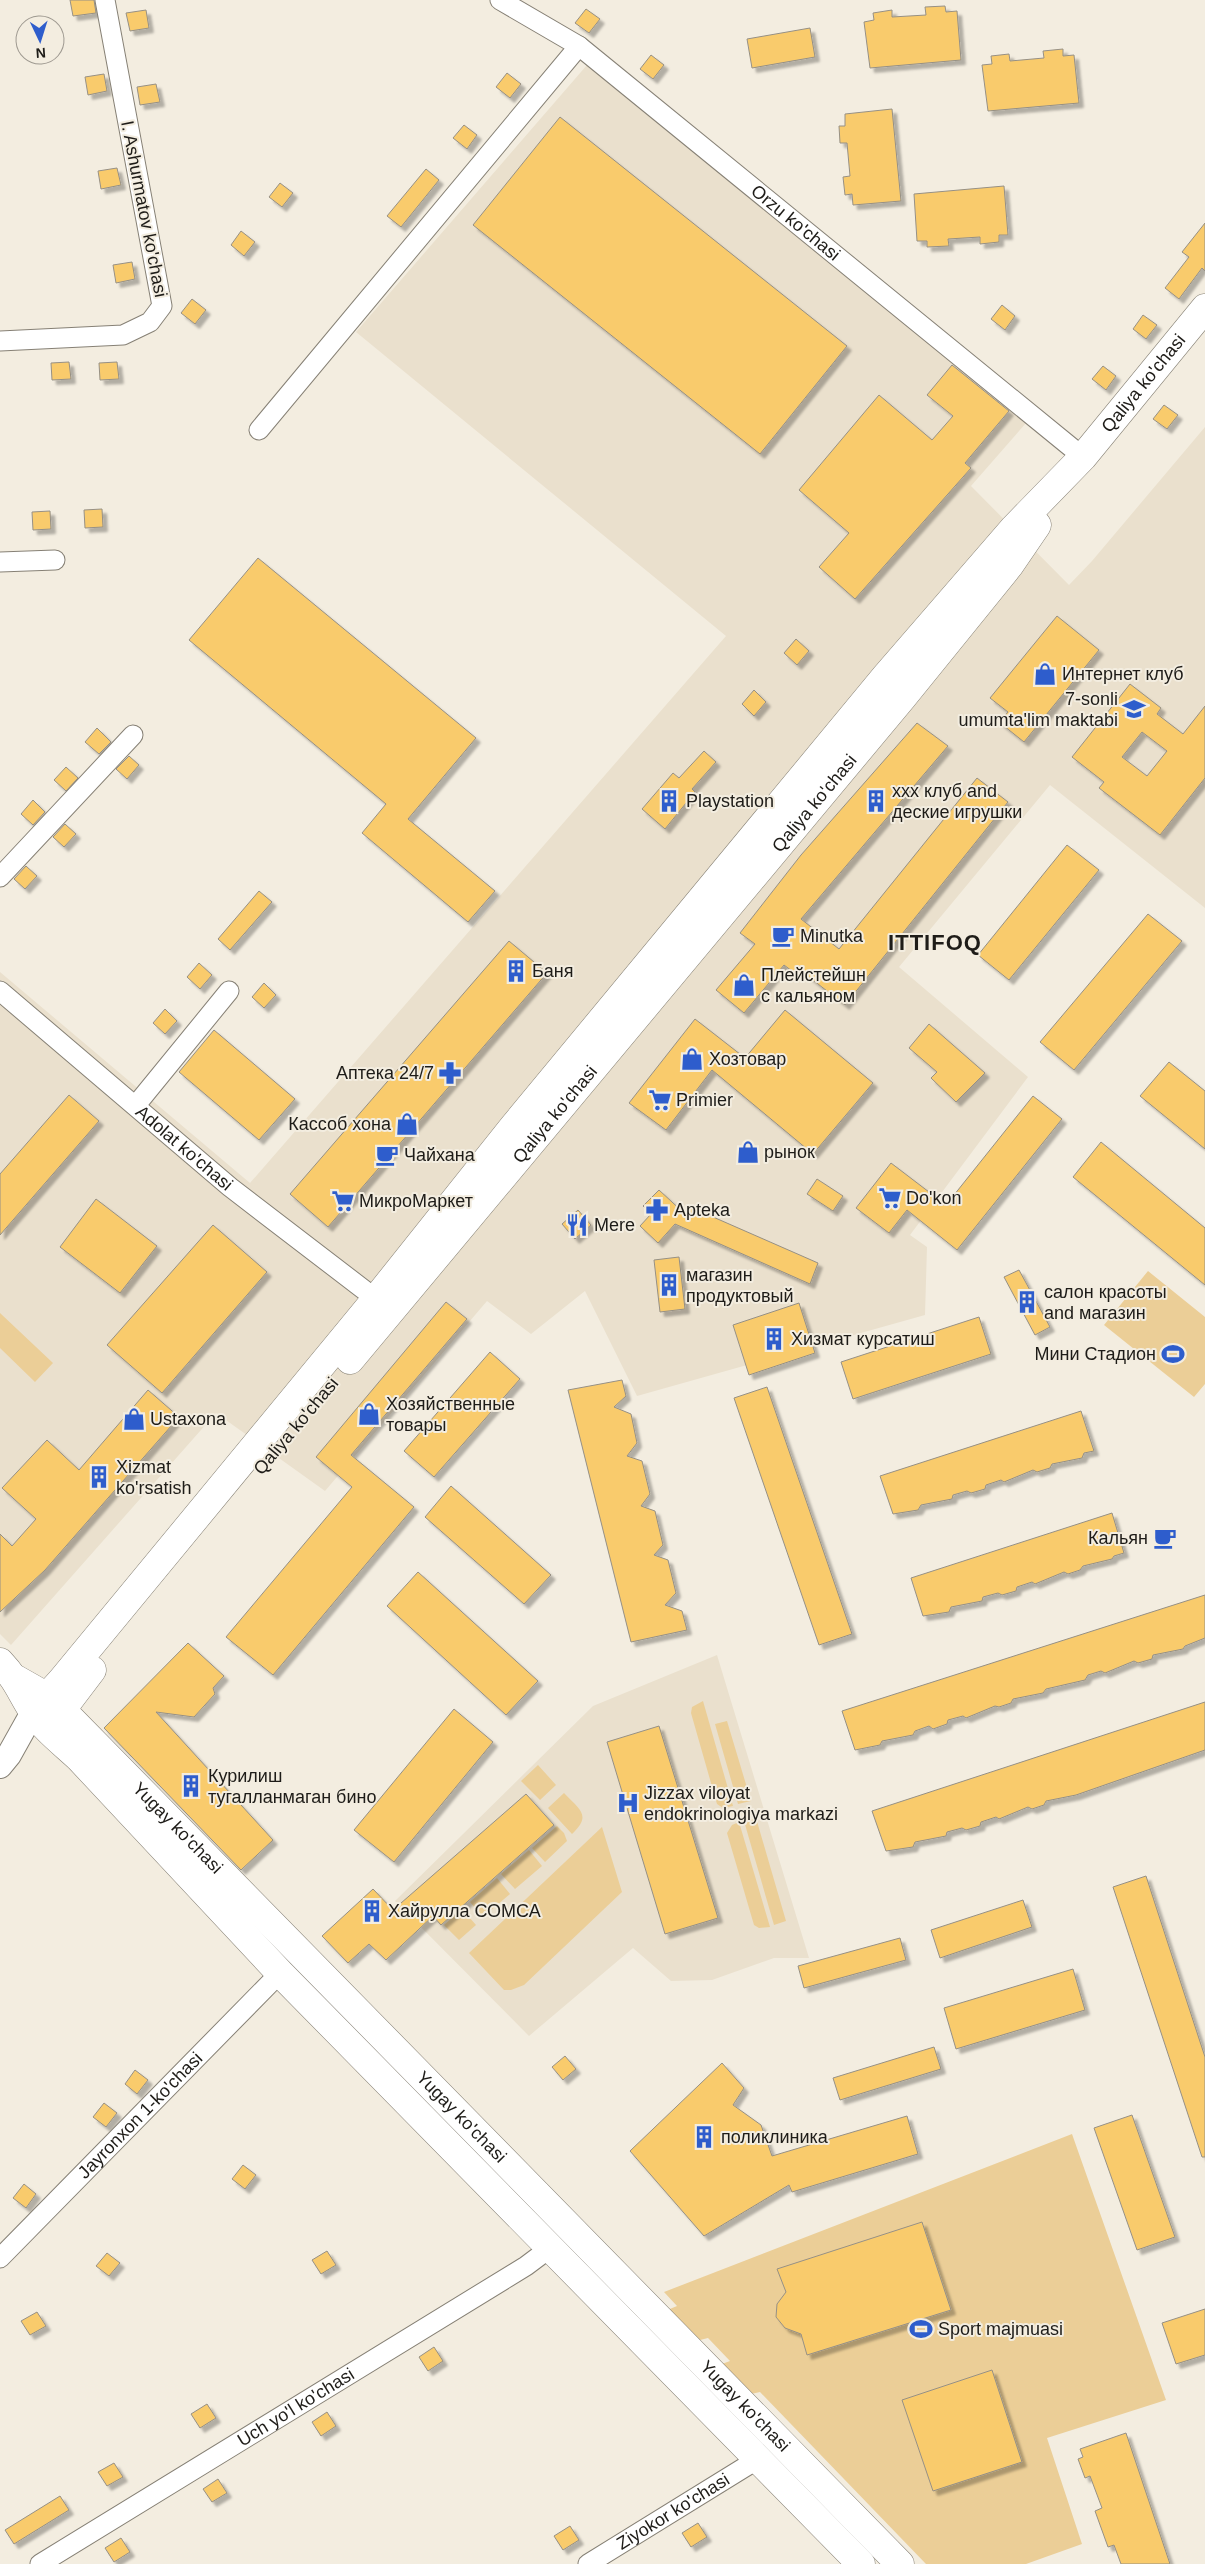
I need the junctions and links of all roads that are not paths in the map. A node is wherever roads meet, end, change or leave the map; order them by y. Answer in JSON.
{"nodes":[{"id":1,"x":105,"y":0,"type":"edge"},
{"id":2,"x":500,"y":0,"type":"edge"},
{"id":3,"x":579,"y":46,"type":"junction"},
{"id":4,"x":1205,"y":308,"type":"edge"},
{"id":5,"x":0,"y":341,"type":"edge"},
{"id":6,"x":259,"y":430,"type":"dead end"},
{"id":7,"x":1083,"y":457,"type":"junction"},
{"id":8,"x":55,"y":560,"type":"dead end"},
{"id":9,"x":0,"y":562,"type":"edge"},
{"id":10,"x":133,"y":735,"type":"dead end"},
{"id":11,"x":0,"y":877,"type":"edge"},
{"id":12,"x":0,"y":991,"type":"edge"},
{"id":13,"x":229,"y":991,"type":"dead end"},
{"id":14,"x":136,"y":1105,"type":"junction"},
{"id":15,"x":376,"y":1299,"type":"junction"},
{"id":16,"x":8,"y":1670,"type":"edge"},
{"id":17,"x":47,"y":1712,"type":"junction"},
{"id":18,"x":4,"y":1761,"type":"edge"},
{"id":19,"x":280,"y":1973,"type":"junction"},
{"id":20,"x":550,"y":2248,"type":"junction"},
{"id":21,"x":0,"y":2258,"type":"edge"},
{"id":22,"x":758,"y":2459,"type":"junction"},
{"id":23,"x":40,"y":2564,"type":"edge"},
{"id":24,"x":588,"y":2564,"type":"edge"},
{"id":25,"x":861,"y":2564,"type":"edge"},
{"id":26,"x":900,"y":2564,"type":"edge"}],
"edges":[{"from":1,"to":5,"type":"street","name":"I. Ashurmatov ko'chasi"},
{"from":2,"to":3,"type":"street","name":"Orzu ko'chasi"},
{"from":3,"to":6,"type":"street"},
{"from":3,"to":7,"type":"street","name":"Orzu ko'chasi"},
{"from":4,"to":7,"type":"main road","name":"Qaliya ko'chasi"},
{"from":7,"to":15,"type":"main road","name":"Qaliya ko'chasi"},
{"from":7,"to":17,"type":"main road","name":"Qaliya ko'chasi"},
{"from":8,"to":9,"type":"street"},
{"from":10,"to":11,"type":"street"},
{"from":12,"to":14,"type":"street","name":"Adolat ko'chasi"},
{"from":13,"to":14,"type":"street"},
{"from":14,"to":15,"type":"street","name":"Adolat ko'chasi"},
{"from":15,"to":17,"type":"main road","name":"Qaliya ko'chasi"},
{"from":16,"to":17,"type":"main road","name":"Yugay ko'chasi"},
{"from":17,"to":18,"type":"street","name":"Qaliya ko'chasi"},
{"from":17,"to":19,"type":"main road","name":"Yugay ko'chasi"},
{"from":17,"to":26,"type":"main road","name":"Yugay ko'chasi"},
{"from":19,"to":20,"type":"main road","name":"Yugay ko'chasi"},
{"from":19,"to":21,"type":"street","name":"Jayronxon 1-ko'chasi"},
{"from":20,"to":22,"type":"main road","name":"Yugay ko'chasi"},
{"from":20,"to":23,"type":"street","name":"Uch yo'l ko'chasi"},
{"from":22,"to":24,"type":"street","name":"Ziyokor ko'chasi"},
{"from":22,"to":25,"type":"main road","name":"Yugay ko'chasi"}]}
